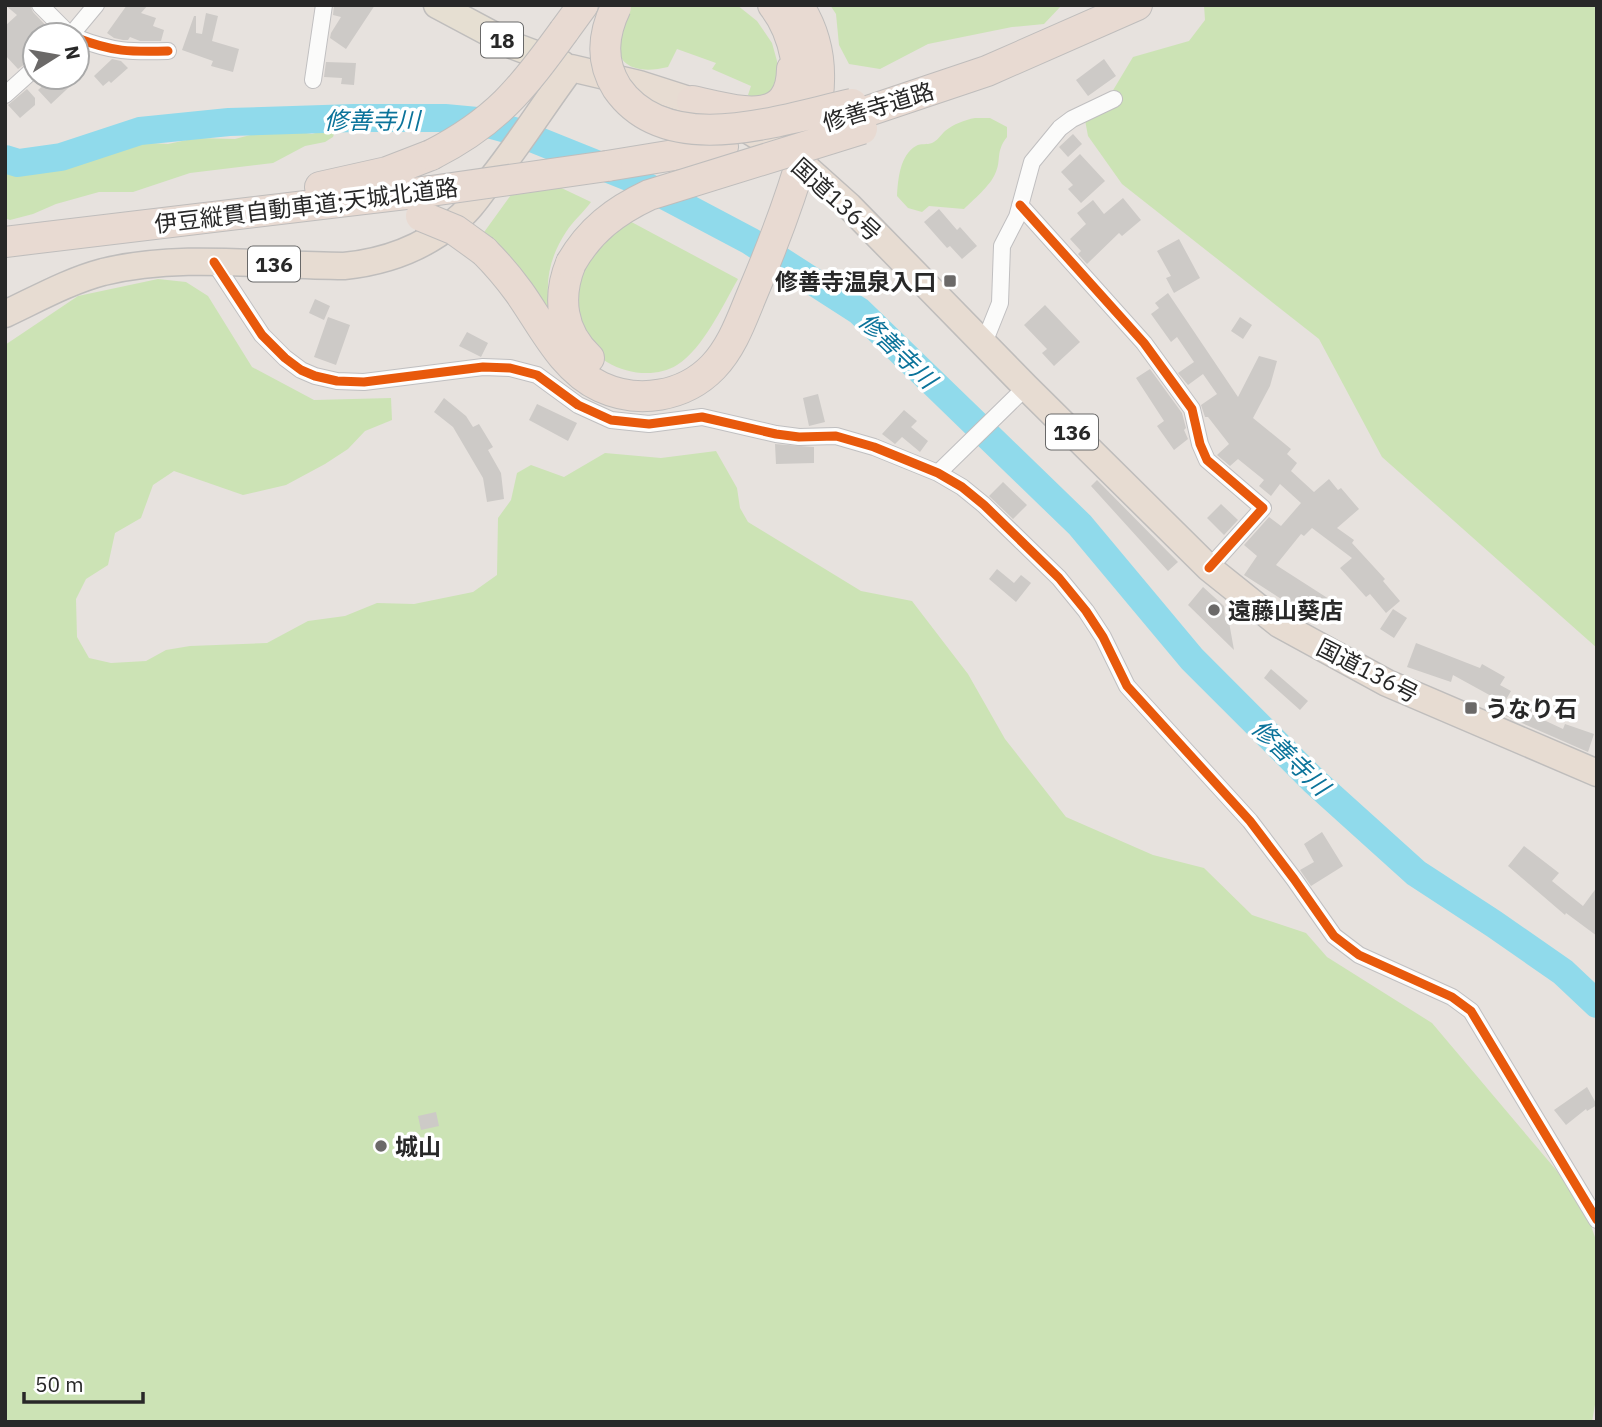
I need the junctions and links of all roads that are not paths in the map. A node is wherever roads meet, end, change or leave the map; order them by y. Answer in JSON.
{"nodes":[{"id":1,"x":40,"y":5,"type":"edge"},
{"id":2,"x":96,"y":5,"type":"edge"},
{"id":3,"x":324,"y":5,"type":"edge"},
{"id":4,"x":437,"y":5,"type":"edge"},
{"id":5,"x":583,"y":5,"type":"edge"},
{"id":6,"x":773,"y":5,"type":"edge"},
{"id":7,"x":799,"y":5,"type":"edge"},
{"id":8,"x":1137,"y":5,"type":"edge"},
{"id":9,"x":616,"y":6,"type":"edge"},
{"id":10,"x":1104,"y":20,"type":"junction"},
{"id":11,"x":56,"y":21,"type":"edge"},
{"id":12,"x":82,"y":21,"type":"edge"},
{"id":13,"x":792,"y":41,"type":"junction"},
{"id":14,"x":91,"y":43,"type":"edge"},
{"id":15,"x":168,"y":51,"type":"dead end"},
{"id":16,"x":570,"y":68,"type":"junction"},
{"id":17,"x":313,"y":80,"type":"dead end"},
{"id":18,"x":21,"y":81,"type":"edge"},
{"id":19,"x":5,"y":95,"type":"edge"},
{"id":20,"x":1114,"y":99,"type":"dead end"},
{"id":21,"x":692,"y":102,"type":"junction"},
{"id":22,"x":857,"y":116,"type":"junction"},
{"id":23,"x":801,"y":163,"type":"junction"},
{"id":24,"x":607,"y":166,"type":"joint"},
{"id":25,"x":426,"y":204,"type":"junction"},
{"id":26,"x":1020,"y":205,"type":"junction"},
{"id":27,"x":138,"y":225,"type":"junction"},
{"id":28,"x":5,"y":242,"type":"edge"},
{"id":29,"x":214,"y":262,"type":"junction"},
{"id":30,"x":754,"y":278,"type":"junction"},
{"id":31,"x":5,"y":314,"type":"edge"},
{"id":32,"x":984,"y":343,"type":"junction"},
{"id":33,"x":1020,"y":392,"type":"junction"},
{"id":34,"x":938,"y":473,"type":"junction"},
{"id":35,"x":1209,"y":568,"type":"junction"},
{"id":36,"x":1597,"y":773,"type":"edge"},
{"id":37,"x":1597,"y":1220,"type":"edge"}],
"edges":[{"from":1,"to":11,"type":"street"},
{"from":2,"to":12,"type":"street"},
{"from":3,"to":17,"type":"street"},
{"from":4,"to":16,"type":"main road","number":"18"},
{"from":5,"to":27,"type":"highway","bridge":true},
{"from":6,"to":13,"type":"highway"},
{"from":7,"to":23,"type":"highway"},
{"from":8,"to":10,"type":"highway","name":"修善寺道路","number":"136"},
{"from":9,"to":22,"type":"highway","bridge":true},
{"from":10,"to":22,"type":"highway"},
{"from":10,"to":22,"type":"highway","name":"修善寺道路","number":"136"},
{"from":13,"to":21,"type":"highway"},
{"from":13,"to":23,"type":"highway"},
{"from":14,"to":15,"type":"street"},
{"from":16,"to":21,"type":"highway","name":"国道136号","number":"136"},
{"from":16,"to":29,"type":"highway","number":"136"},
{"from":18,"to":19,"type":"street"},
{"from":20,"to":26,"type":"street"},
{"from":21,"to":23,"type":"highway","name":"国道136号","number":"136"},
{"from":22,"to":24,"type":"highway","name":"修善寺道路","number":"136"},
{"from":22,"to":30,"type":"highway","bridge":true},
{"from":23,"to":30,"type":"highway"},
{"from":23,"to":32,"type":"highway","name":"国道136号","number":"136"},
{"from":24,"to":25,"type":"highway","name":"伊豆縦貫自動車道;天城北道路","number":"136","bridge":true},
{"from":25,"to":27,"type":"highway","name":"伊豆縦貫自動車道;天城北道路","number":"136"},
{"from":25,"to":30,"type":"highway","bridge":true},
{"from":26,"to":32,"type":"street"},
{"from":26,"to":35,"type":"street"},
{"from":27,"to":28,"type":"highway","name":"伊豆縦貫自動車道;天城北道路","number":"136"},
{"from":29,"to":31,"type":"highway","number":"136"},
{"from":29,"to":34,"type":"street"},
{"from":32,"to":33,"type":"highway","name":"国道136号","number":"136"},
{"from":33,"to":34,"type":"street"},
{"from":33,"to":35,"type":"highway","name":"国道136号","number":"136"},
{"from":34,"to":37,"type":"street"},
{"from":35,"to":36,"type":"highway","name":"国道136号","number":"136"}]}
